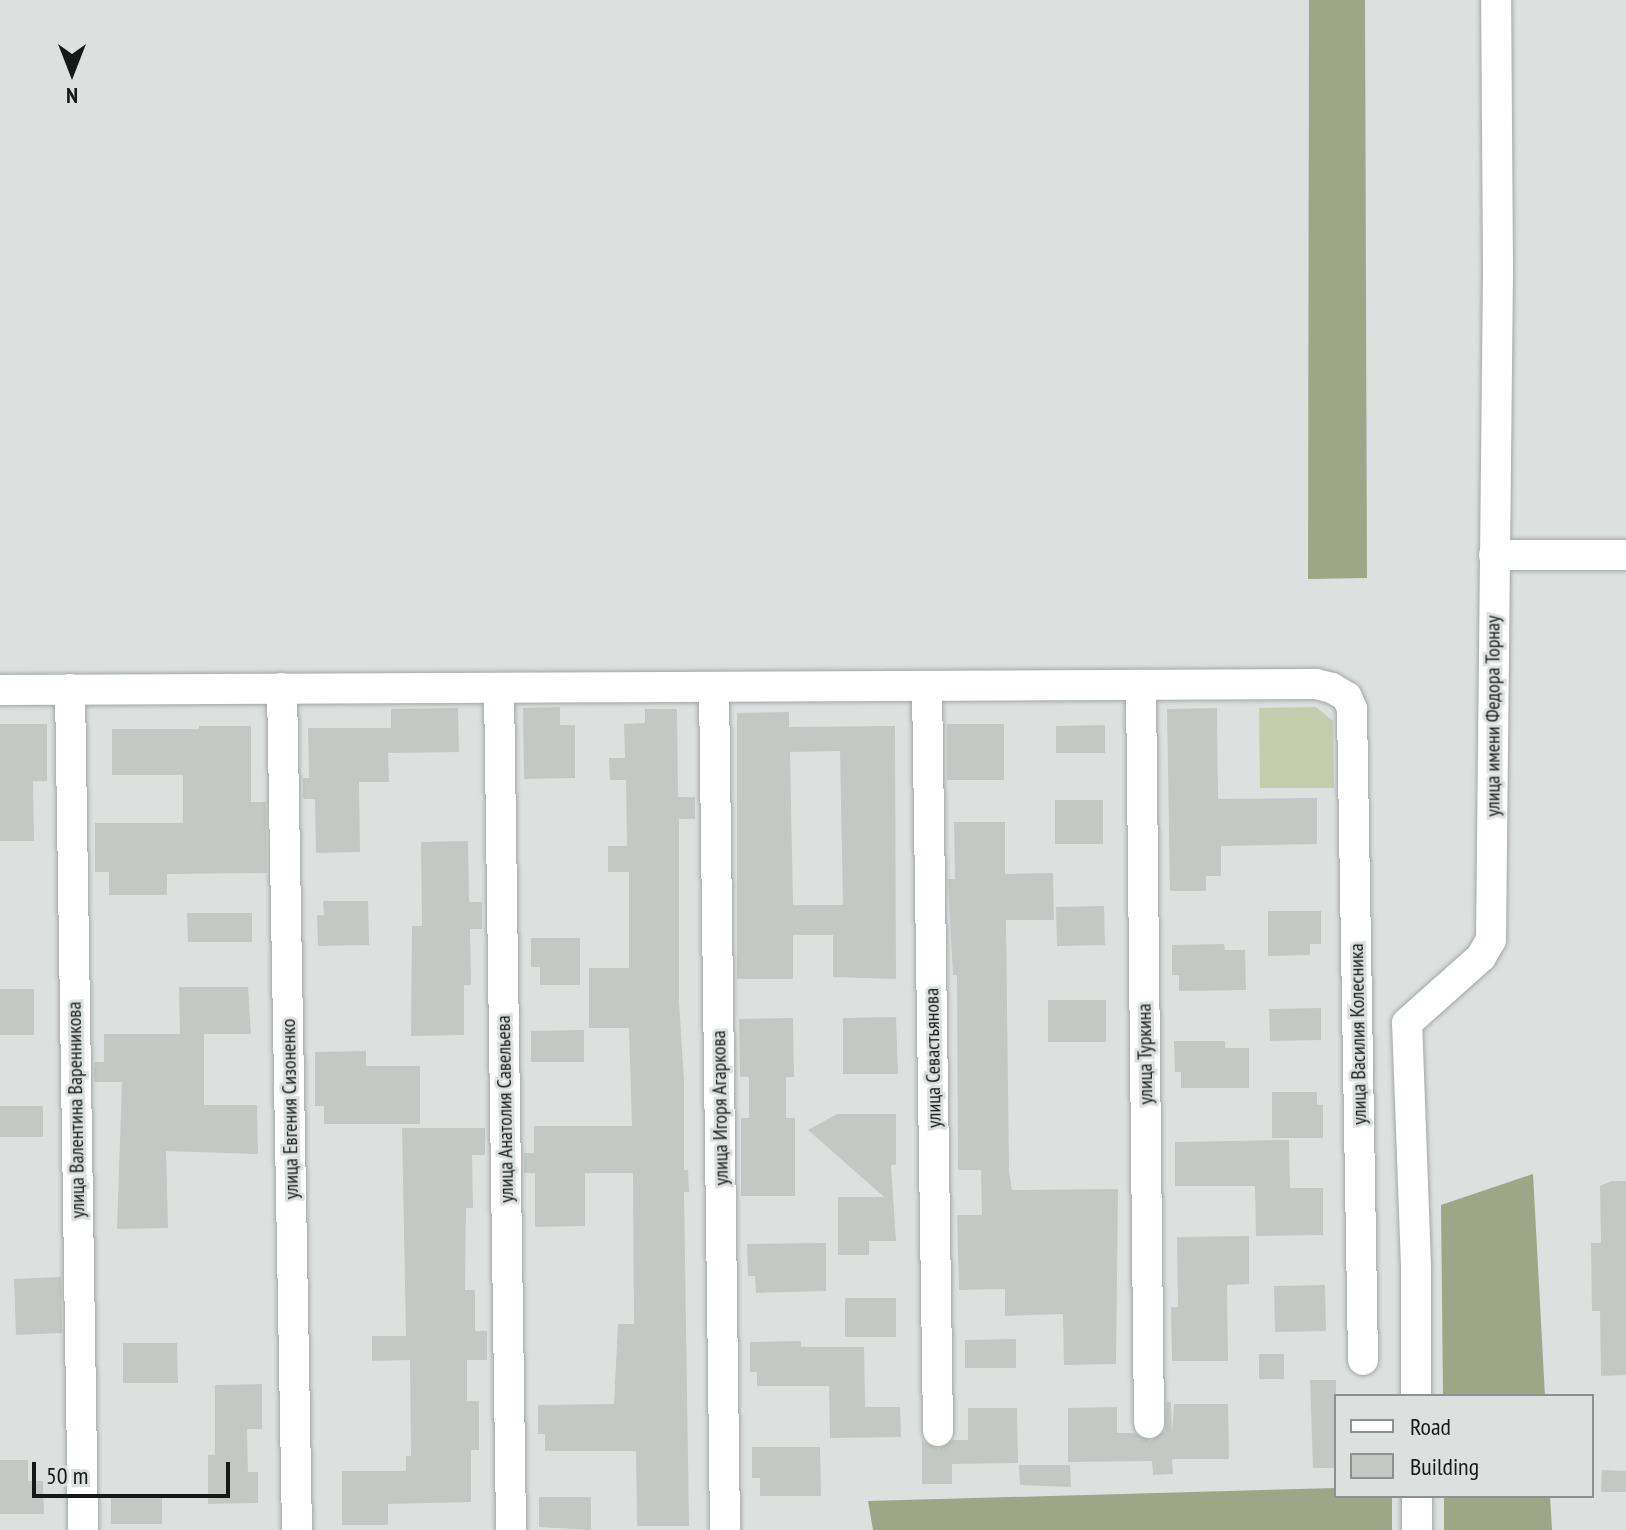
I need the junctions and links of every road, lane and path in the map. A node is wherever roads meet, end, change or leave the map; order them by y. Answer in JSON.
{"nodes":[{"id":1,"x":1496,"y":0,"type":"edge"},
{"id":2,"x":1494,"y":555,"type":"junction"},
{"id":3,"x":1626,"y":555,"type":"edge"},
{"id":4,"x":1141,"y":685,"type":"junction"},
{"id":5,"x":927,"y":686,"type":"junction"},
{"id":6,"x":714,"y":687,"type":"junction"},
{"id":7,"x":282,"y":688,"type":"junction"},
{"id":8,"x":499,"y":688,"type":"junction"},
{"id":9,"x":70,"y":689,"type":"junction"},
{"id":10,"x":0,"y":690,"type":"edge"},
{"id":11,"x":1363,"y":1360,"type":"dead end"},
{"id":12,"x":1416,"y":1394,"type":"edge"},
{"id":13,"x":1149,"y":1423,"type":"dead end"},
{"id":14,"x":938,"y":1431,"type":"dead end"},
{"id":15,"x":1417,"y":1498,"type":"edge"},
{"id":16,"x":83,"y":1530,"type":"edge"},
{"id":17,"x":297,"y":1530,"type":"edge"},
{"id":18,"x":511,"y":1530,"type":"edge"},
{"id":19,"x":725,"y":1530,"type":"edge"},
{"id":20,"x":1417,"y":1530,"type":"edge"}],
"edges":[{"from":1,"to":2,"type":"street","name":"улица имени Федора Торнау"},
{"from":2,"to":3,"type":"street"},
{"from":2,"to":12,"type":"street","name":"улица имени Федора Торнау"},
{"from":4,"to":5,"type":"street"},
{"from":4,"to":11,"type":"street","name":"улица Василия Колесника"},
{"from":4,"to":13,"type":"street","name":"улица Туркина"},
{"from":5,"to":6,"type":"street"},
{"from":5,"to":14,"type":"street","name":"улица Севастьянова"},
{"from":6,"to":8,"type":"street"},
{"from":6,"to":19,"type":"street","name":"улица Игоря Агаркова"},
{"from":7,"to":8,"type":"street"},
{"from":7,"to":9,"type":"street"},
{"from":7,"to":17,"type":"street","name":"улица Евгения Сизоненко"},
{"from":8,"to":18,"type":"street","name":"улица Анатолия Савельева"},
{"from":9,"to":10,"type":"street"},
{"from":9,"to":16,"type":"street","name":"улица Валентина Варенникова"},
{"from":15,"to":20,"type":"street"}]}
